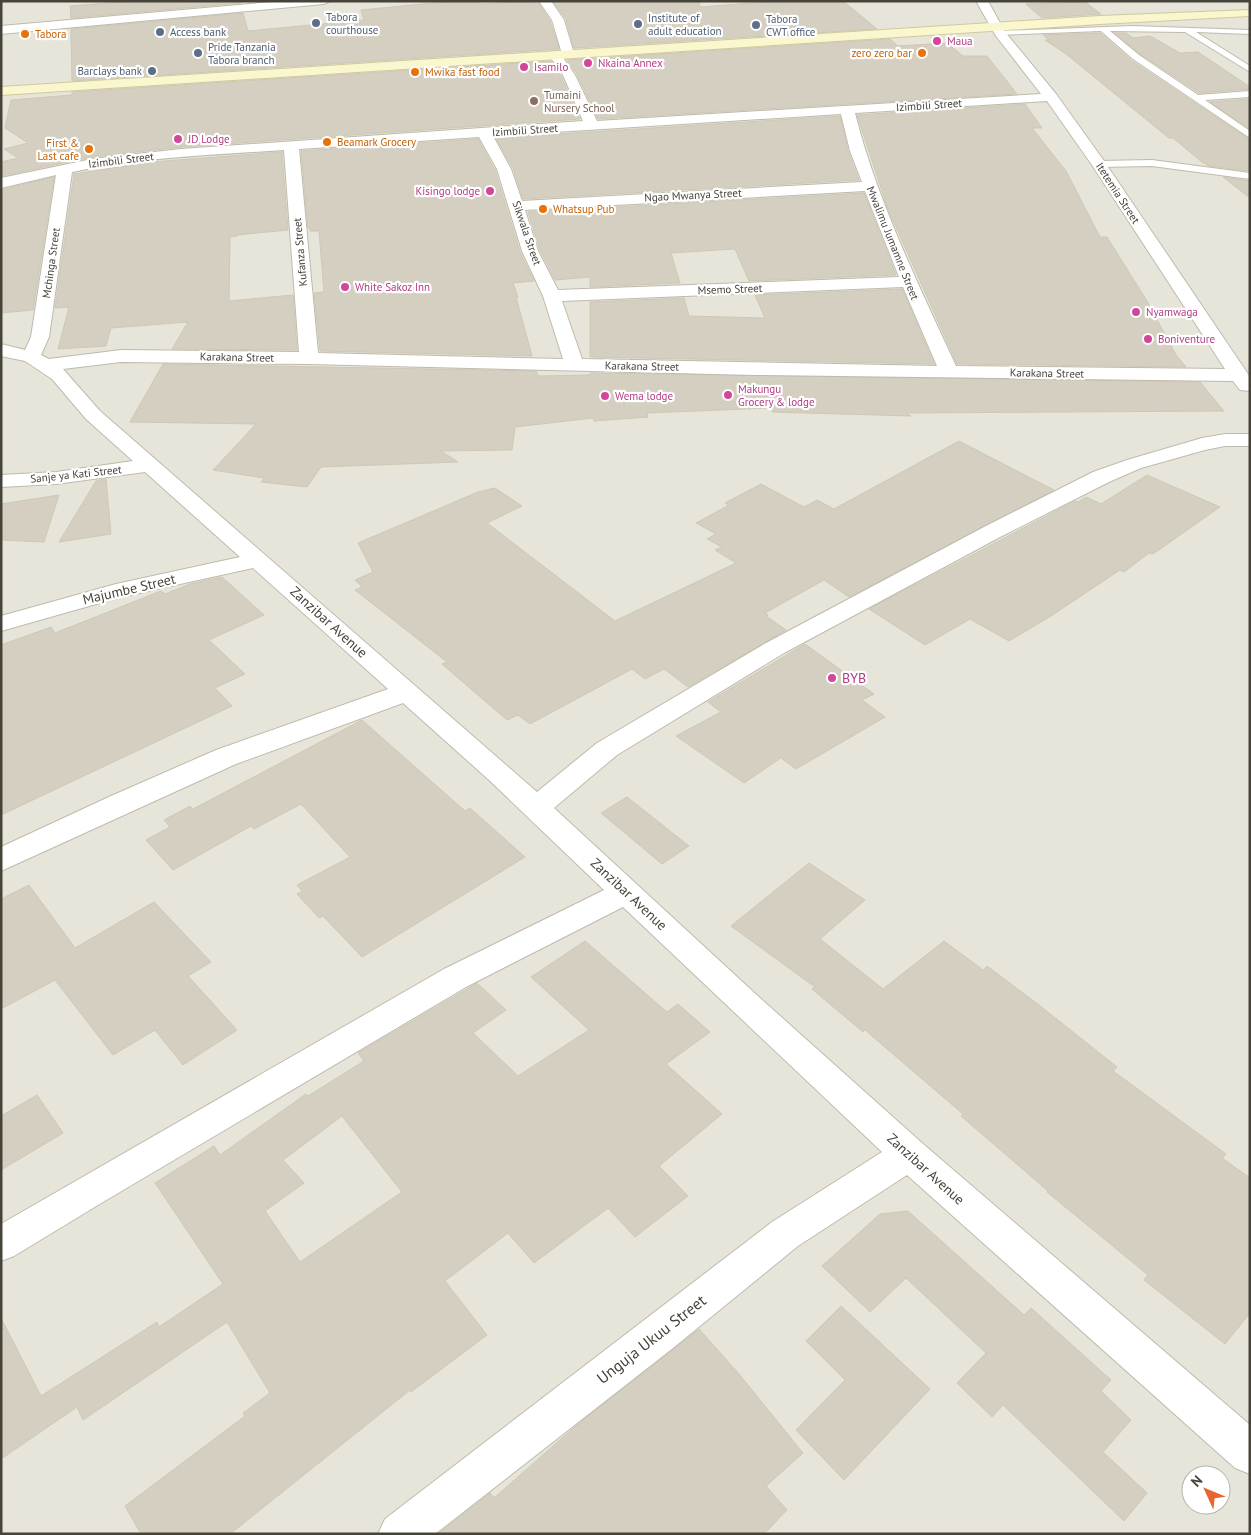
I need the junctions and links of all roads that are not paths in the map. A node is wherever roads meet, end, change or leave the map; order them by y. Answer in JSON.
{"nodes":[{"id":1,"x":324,"y":1,"type":"edge"},
{"id":2,"x":544,"y":1,"type":"edge"},
{"id":3,"x":982,"y":1,"type":"edge"},
{"id":4,"x":1250,"y":13,"type":"edge"},
{"id":5,"x":1103,"y":29,"type":"junction"},
{"id":6,"x":1186,"y":29,"type":"junction"},
{"id":7,"x":1,"y":30,"type":"edge"},
{"id":8,"x":999,"y":30,"type":"junction"},
{"id":9,"x":1250,"y":32,"type":"edge"},
{"id":10,"x":562,"y":54,"type":"junction"},
{"id":11,"x":1250,"y":70,"type":"edge"},
{"id":12,"x":1,"y":91,"type":"edge"},
{"id":13,"x":1250,"y":94,"type":"edge"},
{"id":14,"x":1051,"y":97,"type":"junction"},
{"id":15,"x":1197,"y":98,"type":"junction"},
{"id":16,"x":847,"y":110,"type":"junction"},
{"id":17,"x":592,"y":125,"type":"junction"},
{"id":18,"x":484,"y":133,"type":"junction"},
{"id":19,"x":1250,"y":135,"type":"edge"},
{"id":20,"x":291,"y":145,"type":"junction"},
{"id":21,"x":1099,"y":164,"type":"junction"},
{"id":22,"x":65,"y":168,"type":"junction"},
{"id":23,"x":1250,"y":176,"type":"edge"},
{"id":24,"x":1,"y":183,"type":"edge"},
{"id":25,"x":870,"y":186,"type":"junction"},
{"id":26,"x":517,"y":206,"type":"junction"},
{"id":27,"x":909,"y":282,"type":"junction"},
{"id":28,"x":552,"y":296,"type":"junction"},
{"id":29,"x":1,"y":350,"type":"edge"},
{"id":30,"x":309,"y":358,"type":"junction"},
{"id":31,"x":39,"y":361,"type":"junction"},
{"id":32,"x":574,"y":364,"type":"junction"},
{"id":33,"x":948,"y":372,"type":"junction"},
{"id":34,"x":1244,"y":382,"type":"edge"},
{"id":35,"x":1250,"y":440,"type":"edge"},
{"id":36,"x":150,"y":466,"type":"junction"},
{"id":37,"x":1,"y":481,"type":"edge"},
{"id":38,"x":258,"y":560,"type":"junction"},
{"id":39,"x":1,"y":624,"type":"edge"},
{"id":40,"x":407,"y":692,"type":"junction"},
{"id":41,"x":536,"y":808,"type":"junction"},
{"id":42,"x":1,"y":860,"type":"edge"},
{"id":43,"x":627,"y":892,"type":"junction"},
{"id":44,"x":909,"y":1154,"type":"junction"},
{"id":45,"x":1,"y":1244,"type":"edge"},
{"id":46,"x":1250,"y":1453,"type":"edge"},
{"id":47,"x":400,"y":1534,"type":"edge"}],
"edges":[{"from":1,"to":7,"type":"street"},
{"from":2,"to":10,"type":"street"},
{"from":3,"to":8,"type":"street","name":"Itetemia Street"},
{"from":4,"to":8,"type":"main road"},
{"from":5,"to":6,"type":"lane"},
{"from":5,"to":8,"type":"lane"},
{"from":5,"to":15,"type":"lane"},
{"from":6,"to":9,"type":"lane"},
{"from":6,"to":11,"type":"lane"},
{"from":8,"to":10,"type":"main road"},
{"from":8,"to":14,"type":"street","name":"Itetemia Street"},
{"from":10,"to":12,"type":"main road"},
{"from":10,"to":17,"type":"street"},
{"from":13,"to":15,"type":"lane"},
{"from":14,"to":16,"type":"street","name":"Izimbili Street"},
{"from":14,"to":21,"type":"street","name":"Itetemia Street"},
{"from":15,"to":19,"type":"lane"},
{"from":16,"to":17,"type":"street","name":"Izimbili Street"},
{"from":16,"to":25,"type":"street","name":"Mwalimu Jumamne Street"},
{"from":17,"to":18,"type":"street","name":"Izimbili Street"},
{"from":18,"to":20,"type":"street","name":"Izimbili Street"},
{"from":18,"to":26,"type":"street","name":"Sikwala Street"},
{"from":20,"to":22,"type":"street","name":"Izimbili Street"},
{"from":20,"to":30,"type":"street","name":"Kufanza Street"},
{"from":21,"to":23,"type":"lane"},
{"from":21,"to":34,"type":"street","name":"Itetemia Street"},
{"from":22,"to":24,"type":"street","name":"Izimbili Street"},
{"from":22,"to":31,"type":"street","name":"Mchinga Street"},
{"from":25,"to":26,"type":"street","name":"Ngao Mwanya Street"},
{"from":25,"to":27,"type":"street","name":"Mwalimu Jumamne Street"},
{"from":26,"to":28,"type":"street","name":"Sikwala Street"},
{"from":27,"to":28,"type":"street","name":"Msemo Street"},
{"from":27,"to":33,"type":"street","name":"Mwalimu Jumamne Street"},
{"from":28,"to":32,"type":"street","name":"Sikwala Street"},
{"from":29,"to":31,"type":"street","name":"Zanzibar Avenue"},
{"from":30,"to":31,"type":"street","name":"Karakana Street"},
{"from":30,"to":32,"type":"street","name":"Karakana Street"},
{"from":31,"to":36,"type":"street","name":"Zanzibar Avenue"},
{"from":32,"to":33,"type":"street","name":"Karakana Street"},
{"from":33,"to":34,"type":"street","name":"Karakana Street"},
{"from":35,"to":41,"type":"street"},
{"from":36,"to":37,"type":"street","name":"Sanje ya Kati Street"},
{"from":36,"to":38,"type":"street","name":"Zanzibar Avenue"},
{"from":38,"to":39,"type":"street","name":"Majumbe Street"},
{"from":38,"to":40,"type":"street","name":"Zanzibar Avenue"},
{"from":40,"to":41,"type":"street","name":"Zanzibar Avenue"},
{"from":40,"to":42,"type":"street"},
{"from":41,"to":43,"type":"street","name":"Zanzibar Avenue"},
{"from":43,"to":44,"type":"street","name":"Zanzibar Avenue"},
{"from":43,"to":45,"type":"street"},
{"from":44,"to":46,"type":"street","name":"Zanzibar Avenue"},
{"from":44,"to":47,"type":"street","name":"Unguja Ukuu Street"}]}
